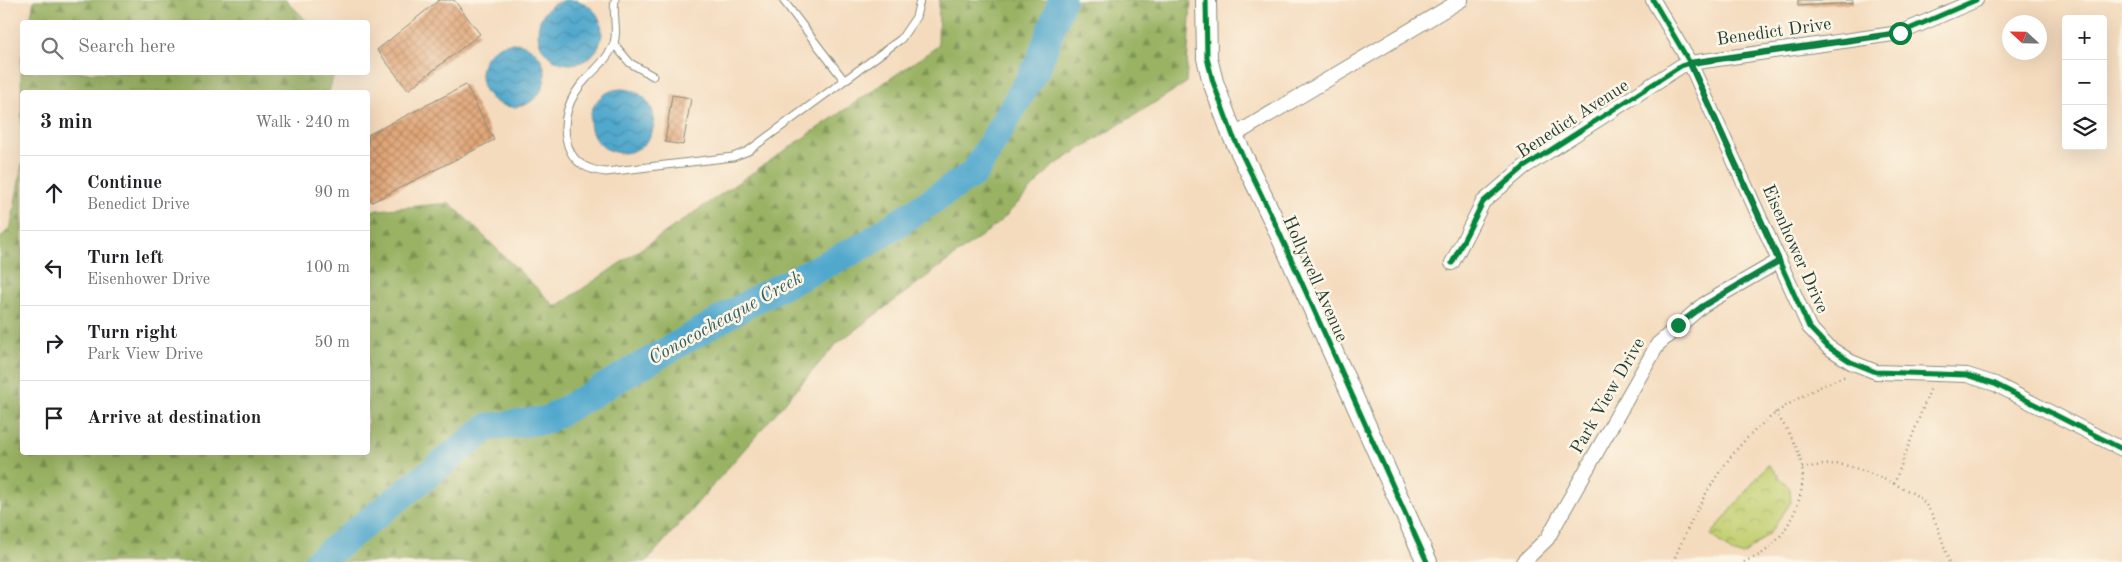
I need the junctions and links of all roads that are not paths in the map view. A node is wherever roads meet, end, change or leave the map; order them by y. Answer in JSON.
{"nodes":[{"id":1,"x":614,"y":0,"type":"edge"},
{"id":2,"x":783,"y":0,"type":"edge"},
{"id":3,"x":920,"y":0,"type":"edge"},
{"id":4,"x":1206,"y":0,"type":"edge"},
{"id":5,"x":1461,"y":0,"type":"edge"},
{"id":6,"x":1653,"y":0,"type":"edge"},
{"id":7,"x":1976,"y":0,"type":"edge"},
{"id":8,"x":1959,"y":3,"type":"edge"},
{"id":9,"x":614,"y":44,"type":"junction"},
{"id":10,"x":1690,"y":63,"type":"junction"},
{"id":11,"x":653,"y":76,"type":"dead end"},
{"id":12,"x":844,"y":80,"type":"junction"},
{"id":13,"x":1233,"y":136,"type":"junction"},
{"id":14,"x":1779,"y":261,"type":"junction"},
{"id":15,"x":1452,"y":263,"type":"dead end"},
{"id":16,"x":2120,"y":444,"type":"edge"},
{"id":17,"x":1428,"y":562,"type":"edge"},
{"id":18,"x":1523,"y":562,"type":"edge"}],
"edges":[{"from":1,"to":9,"type":"lane"},
{"from":2,"to":12,"type":"lane"},
{"from":3,"to":12,"type":"lane"},
{"from":4,"to":13,"type":"street","name":"Hollywell Avenue"},
{"from":5,"to":13,"type":"street"},
{"from":6,"to":10,"type":"street","name":"Eisenhower Drive"},
{"from":7,"to":8,"type":"street","name":"Benedict Drive"},
{"from":8,"to":10,"type":"street","name":"Benedict Drive"},
{"from":9,"to":11,"type":"lane"},
{"from":9,"to":12,"type":"lane"},
{"from":10,"to":14,"type":"street","name":"Eisenhower Drive"},
{"from":10,"to":15,"type":"street","name":"Benedict Avenue"},
{"from":13,"to":17,"type":"street","name":"Hollywell Avenue"},
{"from":14,"to":16,"type":"street","name":"Eisenhower Drive"},
{"from":14,"to":18,"type":"street","name":"Park View Drive"}]}
